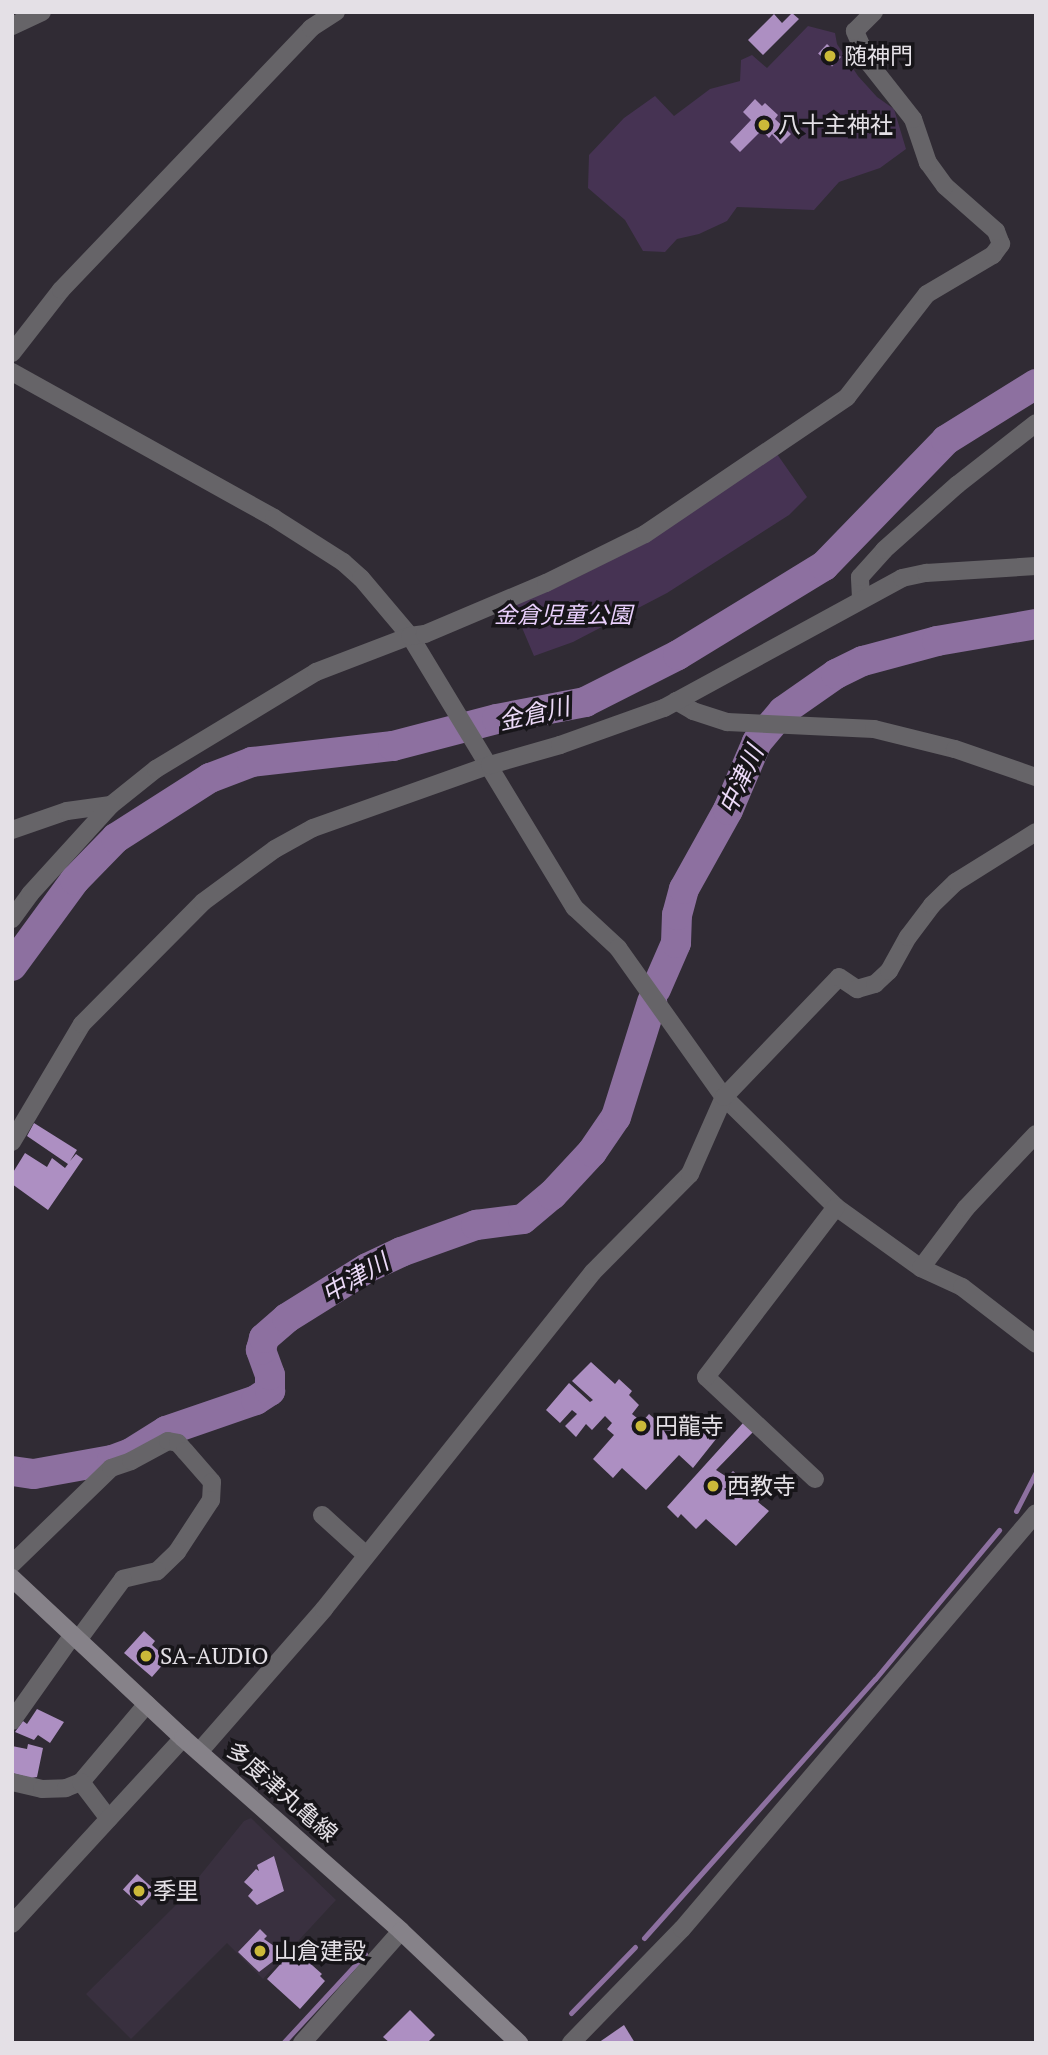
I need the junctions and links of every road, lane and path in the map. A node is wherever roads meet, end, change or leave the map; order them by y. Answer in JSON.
{"nodes":[{"id":1,"x":42,"y":12,"type":"edge"},
{"id":2,"x":337,"y":12,"type":"edge"},
{"id":3,"x":874,"y":12,"type":"edge"},
{"id":4,"x":12,"y":26,"type":"edge"},
{"id":5,"x":12,"y":353,"type":"edge"},
{"id":6,"x":12,"y":372,"type":"edge"},
{"id":7,"x":1036,"y":423,"type":"edge"},
{"id":8,"x":1036,"y":566,"type":"edge"},
{"id":9,"x":861,"y":598,"type":"junction"},
{"id":10,"x":410,"y":636,"type":"junction"},
{"id":11,"x":676,"y":701,"type":"junction"},
{"id":12,"x":485,"y":759,"type":"junction"},
{"id":13,"x":1036,"y":777,"type":"edge"},
{"id":14,"x":111,"y":805,"type":"junction"},
{"id":15,"x":12,"y":830,"type":"edge"},
{"id":16,"x":1036,"y":832,"type":"edge"},
{"id":17,"x":12,"y":919,"type":"edge"},
{"id":18,"x":724,"y":1097,"type":"junction"},
{"id":19,"x":1036,"y":1134,"type":"edge"},
{"id":20,"x":12,"y":1142,"type":"edge"},
{"id":21,"x":836,"y":1207,"type":"junction"},
{"id":22,"x":921,"y":1268,"type":"junction"},
{"id":23,"x":1036,"y":1344,"type":"edge"},
{"id":24,"x":815,"y":1479,"type":"dead end"},
{"id":25,"x":1036,"y":1513,"type":"edge"},
{"id":26,"x":322,"y":1515,"type":"dead end"},
{"id":27,"x":366,"y":1555,"type":"junction"},
{"id":28,"x":12,"y":1564,"type":"edge"},
{"id":29,"x":12,"y":1578,"type":"edge"},
{"id":30,"x":75,"y":1638,"type":"junction"},
{"id":31,"x":147,"y":1704,"type":"junction"},
{"id":32,"x":12,"y":1721,"type":"edge"},
{"id":33,"x":183,"y":1738,"type":"junction"},
{"id":34,"x":199,"y":1752,"type":"junction"},
{"id":35,"x":12,"y":1782,"type":"edge"},
{"id":36,"x":81,"y":1782,"type":"junction"},
{"id":37,"x":109,"y":1819,"type":"junction"},
{"id":38,"x":12,"y":1924,"type":"edge"},
{"id":39,"x":401,"y":1931,"type":"junction"},
{"id":40,"x":302,"y":2043,"type":"edge"},
{"id":41,"x":519,"y":2043,"type":"edge"},
{"id":42,"x":571,"y":2043,"type":"edge"}],
"edges":[{"from":1,"to":4,"type":"street"},
{"from":2,"to":5,"type":"street"},
{"from":3,"to":10,"type":"street"},
{"from":6,"to":10,"type":"street"},
{"from":7,"to":9,"type":"street"},
{"from":8,"to":9,"type":"street"},
{"from":9,"to":11,"type":"street"},
{"from":10,"to":12,"type":"street"},
{"from":10,"to":14,"type":"street"},
{"from":11,"to":12,"type":"street"},
{"from":11,"to":13,"type":"street"},
{"from":12,"to":18,"type":"street"},
{"from":12,"to":20,"type":"street"},
{"from":14,"to":15,"type":"street"},
{"from":14,"to":17,"type":"street"},
{"from":16,"to":18,"type":"street"},
{"from":18,"to":21,"type":"street"},
{"from":18,"to":27,"type":"street"},
{"from":19,"to":22,"type":"street"},
{"from":21,"to":22,"type":"street"},
{"from":21,"to":24,"type":"street"},
{"from":22,"to":23,"type":"street"},
{"from":25,"to":42,"type":"street"},
{"from":26,"to":27,"type":"street"},
{"from":27,"to":34,"type":"street"},
{"from":28,"to":30,"type":"street"},
{"from":29,"to":30,"type":"main road","name":"多度津丸亀線"},
{"from":30,"to":31,"type":"main road","name":"多度津丸亀線"},
{"from":30,"to":32,"type":"street"},
{"from":31,"to":33,"type":"main road","name":"多度津丸亀線"},
{"from":31,"to":36,"type":"street"},
{"from":33,"to":34,"type":"main road","name":"多度津丸亀線"},
{"from":33,"to":37,"type":"street"},
{"from":34,"to":39,"type":"main road","name":"多度津丸亀線"},
{"from":35,"to":36,"type":"street"},
{"from":36,"to":37,"type":"street"},
{"from":37,"to":38,"type":"street"},
{"from":39,"to":40,"type":"street"},
{"from":39,"to":41,"type":"main road","name":"多度津丸亀線"}]}
